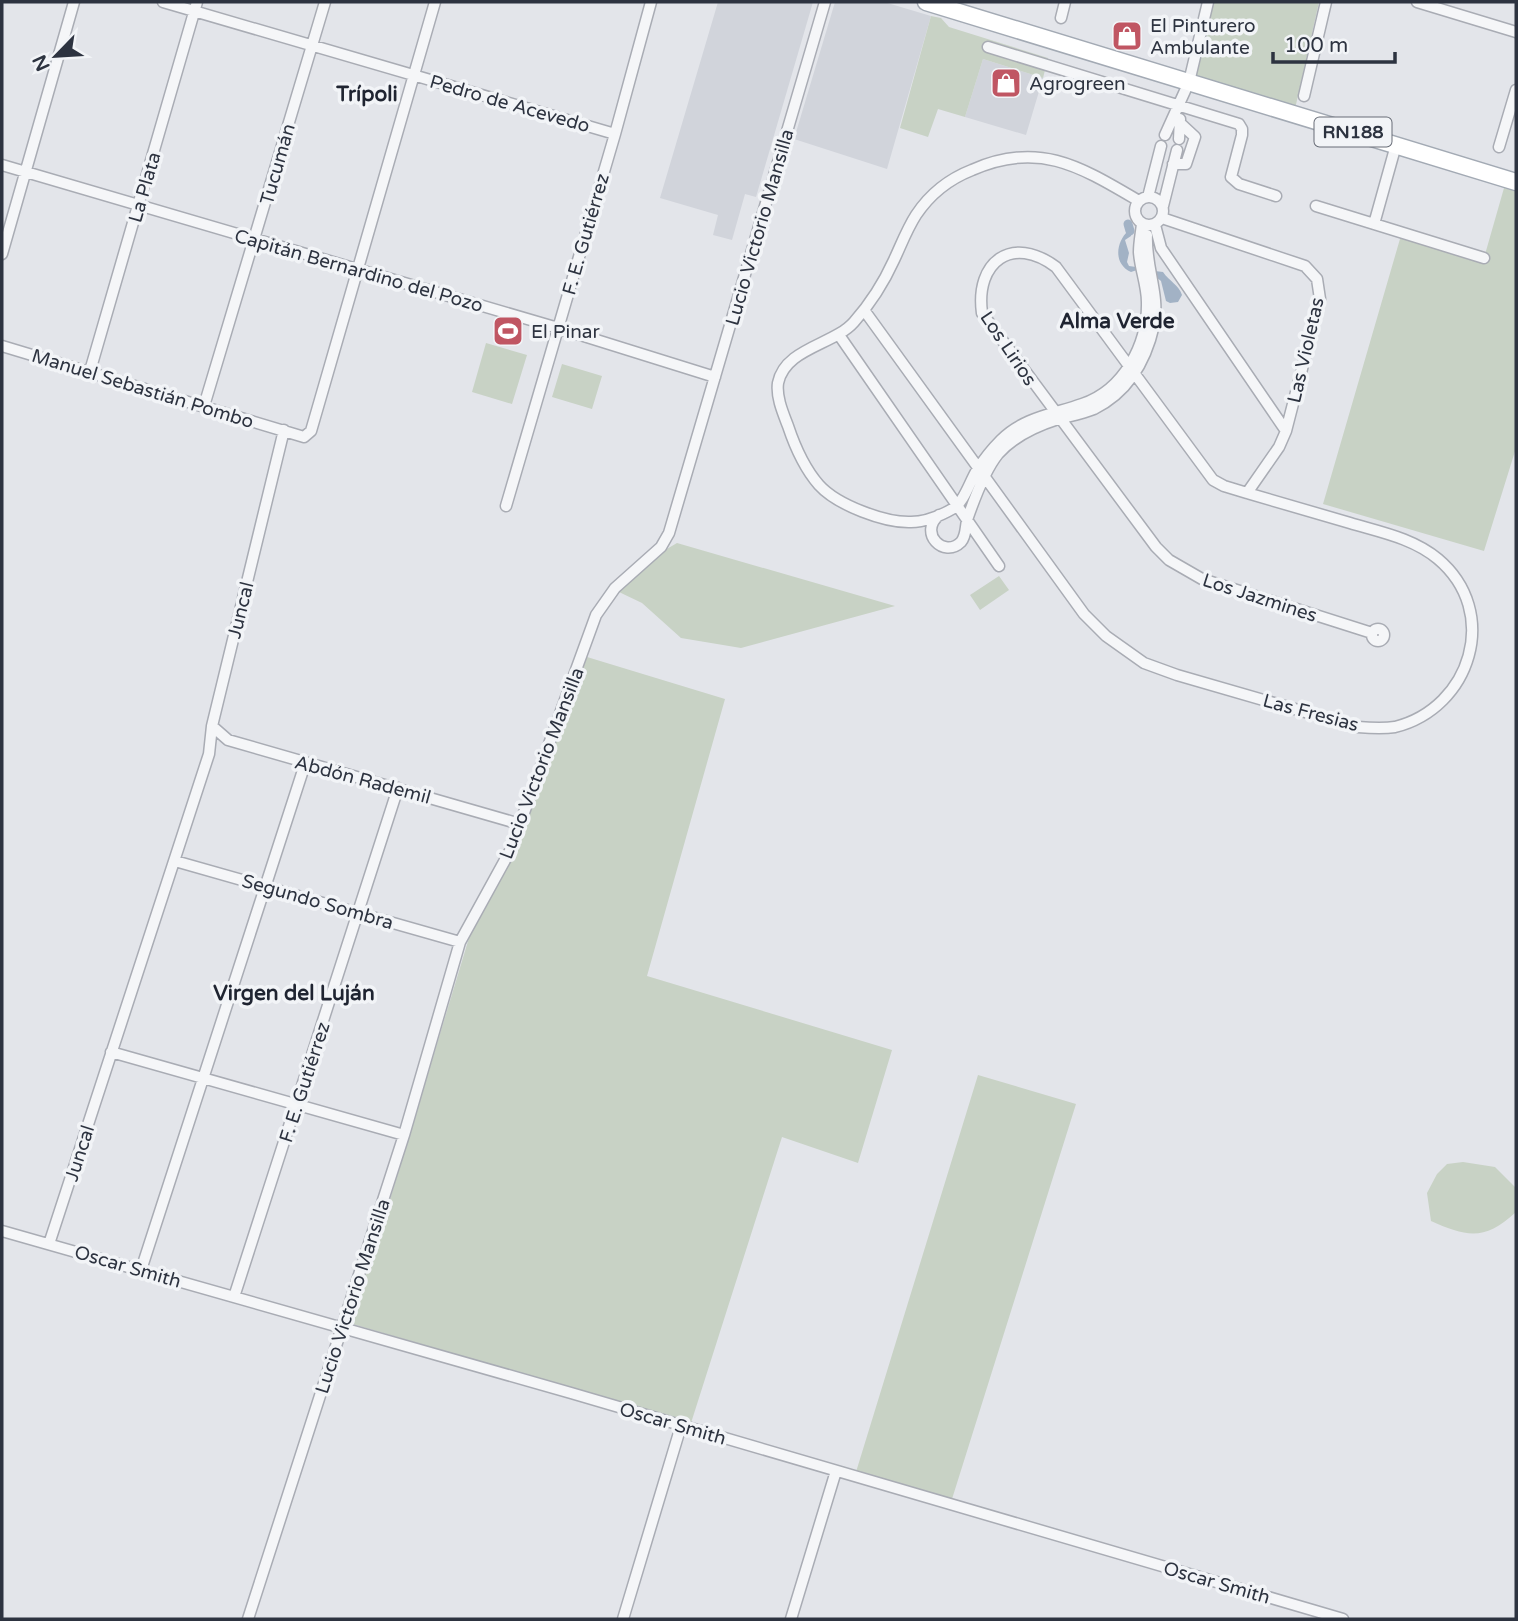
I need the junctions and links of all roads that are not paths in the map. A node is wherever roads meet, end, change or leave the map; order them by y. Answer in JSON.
{"nodes":[{"id":1,"x":74,"y":2,"type":"edge"},
{"id":2,"x":163,"y":2,"type":"edge"},
{"id":3,"x":325,"y":2,"type":"edge"},
{"id":4,"x":435,"y":2,"type":"edge"},
{"id":5,"x":651,"y":2,"type":"edge"},
{"id":6,"x":825,"y":2,"type":"edge"},
{"id":7,"x":926,"y":2,"type":"edge"},
{"id":8,"x":1065,"y":2,"type":"edge"},
{"id":9,"x":1208,"y":2,"type":"edge"},
{"id":10,"x":1326,"y":2,"type":"edge"},
{"id":11,"x":1417,"y":2,"type":"edge"},
{"id":12,"x":196,"y":6,"type":"edge"},
{"id":13,"x":971,"y":8,"type":"edge"},
{"id":14,"x":1061,"y":19,"type":"dead end"},
{"id":15,"x":1516,"y":32,"type":"edge"},
{"id":16,"x":312,"y":45,"type":"junction"},
{"id":17,"x":990,"y":61,"type":"dead end"},
{"id":18,"x":1036,"y":62,"type":"junction"},
{"id":19,"x":414,"y":75,"type":"junction"},
{"id":20,"x":1032,"y":75,"type":"dead end"},
{"id":21,"x":1189,"y":82,"type":"junction"},
{"id":22,"x":1516,"y":90,"type":"edge"},
{"id":23,"x":1304,"y":96,"type":"dead end"},
{"id":24,"x":1178,"y":106,"type":"junction"},
{"id":25,"x":1181,"y":124,"type":"junction"},
{"id":26,"x":615,"y":134,"type":"junction"},
{"id":27,"x":1165,"y":135,"type":"dead end"},
{"id":28,"x":1179,"y":139,"type":"dead end"},
{"id":29,"x":1396,"y":145,"type":"junction"},
{"id":30,"x":1161,"y":146,"type":"dead end"},
{"id":31,"x":1499,"y":146,"type":"dead end"},
{"id":32,"x":1177,"y":150,"type":"dead end"},
{"id":33,"x":1173,"y":164,"type":"junction"},
{"id":34,"x":2,"y":165,"type":"edge"},
{"id":35,"x":26,"y":172,"type":"junction"},
{"id":36,"x":1516,"y":182,"type":"edge"},
{"id":37,"x":1276,"y":196,"type":"dead end"},
{"id":38,"x":1143,"y":199,"type":"junction"},
{"id":39,"x":139,"y":205,"type":"junction"},
{"id":40,"x":1163,"y":206,"type":"junction"},
{"id":41,"x":1316,"y":206,"type":"dead end"},
{"id":42,"x":1152,"y":223,"type":"junction"},
{"id":43,"x":1374,"y":223,"type":"junction"},
{"id":44,"x":255,"y":239,"type":"junction"},
{"id":45,"x":2,"y":254,"type":"edge"},
{"id":46,"x":1484,"y":258,"type":"dead end"},
{"id":47,"x":356,"y":269,"type":"junction"},
{"id":48,"x":864,"y":310,"type":"junction"},
{"id":49,"x":558,"y":328,"type":"junction"},
{"id":50,"x":839,"y":335,"type":"junction"},
{"id":51,"x":2,"y":346,"type":"edge"},
{"id":52,"x":1132,"y":368,"type":"junction"},
{"id":53,"x":90,"y":372,"type":"junction"},
{"id":54,"x":715,"y":377,"type":"junction"},
{"id":55,"x":204,"y":406,"type":"junction"},
{"id":56,"x":1057,"y":415,"type":"junction"},
{"id":57,"x":284,"y":430,"type":"junction"},
{"id":58,"x":1286,"y":431,"type":"junction"},
{"id":59,"x":978,"y":469,"type":"junction"},
{"id":60,"x":985,"y":479,"type":"junction"},
{"id":61,"x":1247,"y":493,"type":"junction"},
{"id":62,"x":506,"y":506,"type":"dead end"},
{"id":63,"x":957,"y":506,"type":"junction"},
{"id":64,"x":941,"y":514,"type":"junction"},
{"id":65,"x":966,"y":523,"type":"junction"},
{"id":66,"x":999,"y":566,"type":"dead end"},
{"id":67,"x":1372,"y":633,"type":"dead end"},
{"id":68,"x":212,"y":726,"type":"junction"},
{"id":69,"x":305,"y":764,"type":"junction"},
{"id":70,"x":398,"y":788,"type":"junction"},
{"id":71,"x":520,"y":824,"type":"junction"},
{"id":72,"x":175,"y":861,"type":"junction"},
{"id":73,"x":267,"y":887,"type":"junction"},
{"id":74,"x":357,"y":912,"type":"junction"},
{"id":75,"x":460,"y":942,"type":"junction"},
{"id":76,"x":111,"y":1052,"type":"junction"},
{"id":77,"x":204,"y":1078,"type":"junction"},
{"id":78,"x":297,"y":1106,"type":"junction"},
{"id":79,"x":404,"y":1135,"type":"junction"},
{"id":80,"x":2,"y":1231,"type":"edge"},
{"id":81,"x":49,"y":1244,"type":"junction"},
{"id":82,"x":141,"y":1270,"type":"junction"},
{"id":83,"x":234,"y":1297,"type":"junction"},
{"id":84,"x":342,"y":1328,"type":"junction"},
{"id":85,"x":681,"y":1426,"type":"junction"},
{"id":86,"x":836,"y":1471,"type":"junction"},
{"id":87,"x":248,"y":1619,"type":"edge"},
{"id":88,"x":623,"y":1619,"type":"edge"},
{"id":89,"x":791,"y":1619,"type":"edge"},
{"id":90,"x":1343,"y":1619,"type":"edge"}],
"edges":[{"from":1,"to":35,"type":"street"},
{"from":2,"to":12,"type":"street","name":"Pedro de Acevedo"},
{"from":3,"to":16,"type":"street","name":"Tucumán"},
{"from":4,"to":19,"type":"street"},
{"from":5,"to":26,"type":"street","name":"F. E. Gutiérrez"},
{"from":6,"to":54,"type":"street","name":"Lucio Victorio Mansilla"},
{"from":7,"to":13,"type":"main road","number":"RN188"},
{"from":8,"to":14,"type":"street"},
{"from":9,"to":21,"type":"street"},
{"from":10,"to":23,"type":"street"},
{"from":11,"to":15,"type":"street"},
{"from":12,"to":16,"type":"street","name":"Pedro de Acevedo"},
{"from":12,"to":39,"type":"street","name":"La Plata"},
{"from":13,"to":21,"type":"main road","number":"RN188"},
{"from":16,"to":19,"type":"street","name":"Pedro de Acevedo"},
{"from":16,"to":44,"type":"street","name":"Tucumán"},
{"from":17,"to":18,"type":"street"},
{"from":18,"to":20,"type":"street"},
{"from":18,"to":24,"type":"street"},
{"from":19,"to":26,"type":"street","name":"Pedro de Acevedo"},
{"from":19,"to":47,"type":"street"},
{"from":21,"to":24,"type":"street"},
{"from":21,"to":29,"type":"main road","number":"RN188"},
{"from":22,"to":31,"type":"street"},
{"from":24,"to":25,"type":"street"},
{"from":24,"to":27,"type":"street"},
{"from":24,"to":37,"type":"street"},
{"from":25,"to":28,"type":"street"},
{"from":25,"to":33,"type":"street"},
{"from":26,"to":49,"type":"street","name":"F. E. Gutiérrez"},
{"from":29,"to":36,"type":"main road","number":"RN188"},
{"from":29,"to":43,"type":"street"},
{"from":30,"to":38,"type":"street"},
{"from":32,"to":33,"type":"street"},
{"from":33,"to":40,"type":"street"},
{"from":34,"to":35,"type":"street","name":"Capitán Bernardino del Pozo"},
{"from":35,"to":39,"type":"street","name":"Capitán Bernardino del Pozo"},
{"from":35,"to":45,"type":"street"},
{"from":38,"to":40,"type":"street"},
{"from":38,"to":42,"type":"street"},
{"from":38,"to":48,"type":"street"},
{"from":39,"to":44,"type":"street","name":"Capitán Bernardino del Pozo"},
{"from":39,"to":53,"type":"street","name":"La Plata"},
{"from":40,"to":42,"type":"street"},
{"from":41,"to":43,"type":"street"},
{"from":42,"to":52,"type":"street"},
{"from":42,"to":58,"type":"street"},
{"from":42,"to":58,"type":"street","name":"Las Violetas"},
{"from":43,"to":46,"type":"street"},
{"from":44,"to":47,"type":"street","name":"Capitán Bernardino del Pozo"},
{"from":44,"to":55,"type":"street","name":"Tucumán"},
{"from":47,"to":49,"type":"street","name":"Capitán Bernardino del Pozo"},
{"from":47,"to":57,"type":"street"},
{"from":48,"to":50,"type":"street"},
{"from":48,"to":59,"type":"street","name":"Las Fresias"},
{"from":49,"to":54,"type":"street","name":"Capitán Bernardino del Pozo"},
{"from":49,"to":62,"type":"street","name":"F. E. Gutiérrez"},
{"from":50,"to":63,"type":"street"},
{"from":50,"to":64,"type":"street"},
{"from":51,"to":53,"type":"street","name":"Manuel Sebastián Pombo"},
{"from":52,"to":56,"type":"street"},
{"from":52,"to":56,"type":"street","name":"Los Lirios"},
{"from":52,"to":61,"type":"street","name":"Las Fresias"},
{"from":53,"to":55,"type":"street","name":"Manuel Sebastián Pombo"},
{"from":54,"to":71,"type":"street","name":"Lucio Victorio Mansilla"},
{"from":55,"to":57,"type":"street","name":"Manuel Sebastián Pombo"},
{"from":56,"to":59,"type":"street"},
{"from":56,"to":60,"type":"street"},
{"from":56,"to":67,"type":"street","name":"Los Jazmines"},
{"from":57,"to":68,"type":"street","name":"Juncal"},
{"from":58,"to":61,"type":"street","name":"Las Violetas"},
{"from":59,"to":60,"type":"street","name":"Las Fresias"},
{"from":59,"to":63,"type":"street"},
{"from":60,"to":61,"type":"street","name":"Las Fresias"},
{"from":60,"to":65,"type":"street"},
{"from":63,"to":64,"type":"street"},
{"from":63,"to":65,"type":"street"},
{"from":64,"to":65,"type":"street"},
{"from":64,"to":65,"type":"street"},
{"from":65,"to":66,"type":"street"},
{"from":68,"to":69,"type":"street","name":"Abdón Rademil"},
{"from":68,"to":72,"type":"street","name":"Juncal"},
{"from":69,"to":70,"type":"street","name":"Abdón Rademil"},
{"from":69,"to":73,"type":"street"},
{"from":70,"to":71,"type":"street","name":"Abdón Rademil"},
{"from":70,"to":74,"type":"street","name":"F. E. Gutiérrez"},
{"from":71,"to":75,"type":"street","name":"Lucio Victorio Mansilla"},
{"from":72,"to":73,"type":"street","name":"Segundo Sombra"},
{"from":72,"to":76,"type":"street","name":"Juncal"},
{"from":73,"to":74,"type":"street","name":"Segundo Sombra"},
{"from":73,"to":77,"type":"street"},
{"from":74,"to":75,"type":"street","name":"Segundo Sombra"},
{"from":74,"to":78,"type":"street","name":"F. E. Gutiérrez"},
{"from":75,"to":79,"type":"street","name":"Lucio Victorio Mansilla"},
{"from":76,"to":77,"type":"street"},
{"from":76,"to":81,"type":"street","name":"Juncal"},
{"from":77,"to":78,"type":"street"},
{"from":77,"to":82,"type":"street"},
{"from":78,"to":79,"type":"street"},
{"from":78,"to":83,"type":"street","name":"F. E. Gutiérrez"},
{"from":79,"to":84,"type":"street","name":"Lucio Victorio Mansilla"},
{"from":80,"to":81,"type":"street","name":"Oscar Smith"},
{"from":81,"to":82,"type":"street","name":"Oscar Smith"},
{"from":82,"to":83,"type":"street","name":"Oscar Smith"},
{"from":83,"to":84,"type":"street","name":"Oscar Smith"},
{"from":84,"to":85,"type":"street","name":"Oscar Smith"},
{"from":84,"to":87,"type":"street","name":"Lucio Victorio Mansilla"},
{"from":85,"to":86,"type":"street","name":"Oscar Smith"},
{"from":85,"to":88,"type":"street"},
{"from":86,"to":89,"type":"street"},
{"from":86,"to":90,"type":"street","name":"Oscar Smith"}]}
